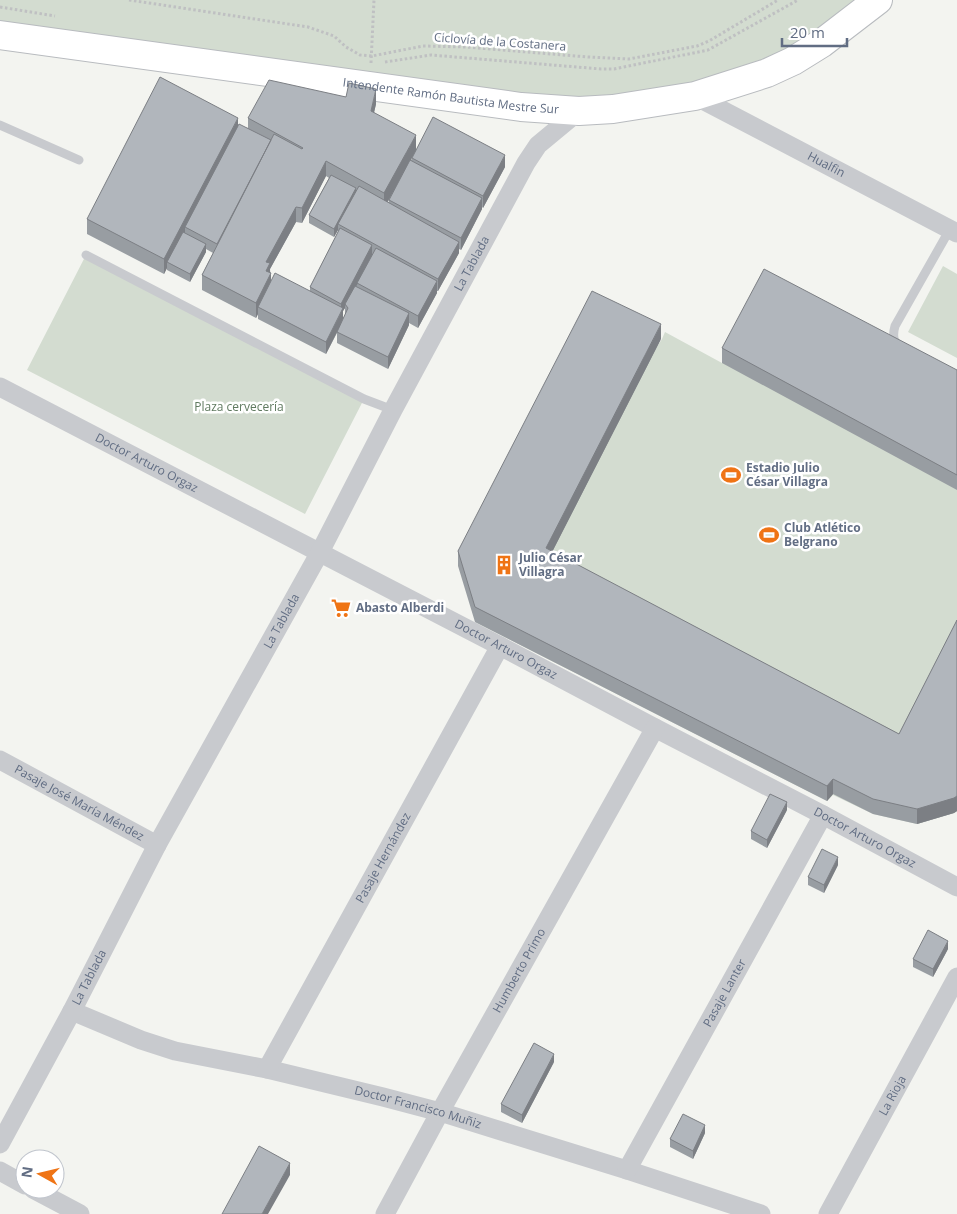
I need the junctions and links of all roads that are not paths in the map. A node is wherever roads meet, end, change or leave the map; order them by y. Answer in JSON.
{"nodes":[{"id":1,"x":878,"y":0,"type":"edge"},
{"id":2,"x":0,"y":35,"type":"edge"},
{"id":3,"x":695,"y":96,"type":"junction"},
{"id":4,"x":579,"y":111,"type":"junction"},
{"id":5,"x":0,"y":125,"type":"edge"},
{"id":6,"x":79,"y":160,"type":"dead end"},
{"id":7,"x":955,"y":226,"type":"edge"},
{"id":8,"x":86,"y":255,"type":"dead end"},
{"id":9,"x":904,"y":348,"type":"edge"},
{"id":10,"x":0,"y":387,"type":"edge"},
{"id":11,"x":393,"y":410,"type":"junction"},
{"id":12,"x":320,"y":552,"type":"junction"},
{"id":13,"x":500,"y":646,"type":"junction"},
{"id":14,"x":655,"y":728,"type":"junction"},
{"id":15,"x":0,"y":760,"type":"edge"},
{"id":16,"x":823,"y":815,"type":"junction"},
{"id":17,"x":157,"y":845,"type":"junction"},
{"id":18,"x":957,"y":887,"type":"edge"},
{"id":19,"x":957,"y":977,"type":"edge"},
{"id":20,"x":72,"y":1011,"type":"junction"},
{"id":21,"x":267,"y":1069,"type":"junction"},
{"id":22,"x":440,"y":1112,"type":"junction"},
{"id":23,"x":0,"y":1144,"type":"edge"},
{"id":24,"x":627,"y":1170,"type":"junction"},
{"id":25,"x":0,"y":1172,"type":"edge"},
{"id":26,"x":15,"y":1180,"type":"edge"},
{"id":27,"x":52,"y":1199,"type":"edge"},
{"id":28,"x":80,"y":1214,"type":"edge"},
{"id":29,"x":385,"y":1214,"type":"edge"},
{"id":30,"x":760,"y":1214,"type":"edge"},
{"id":31,"x":828,"y":1214,"type":"edge"}],
"edges":[{"from":1,"to":3,"type":"main road","name":"Intendente Ramón Bautista Mestre Sur"},
{"from":2,"to":4,"type":"main road","name":"Intendente Ramón Bautista Mestre Sur"},
{"from":3,"to":4,"type":"main road","name":"Intendente Ramón Bautista Mestre Sur"},
{"from":3,"to":7,"type":"street","name":"Hualfin"},
{"from":4,"to":11,"type":"street","name":"La Tablada"},
{"from":5,"to":6,"type":"lane"},
{"from":7,"to":9,"type":"lane"},
{"from":8,"to":11,"type":"lane"},
{"from":10,"to":12,"type":"street","name":"Doctor Arturo Orgaz"},
{"from":11,"to":12,"type":"street","name":"La Tablada"},
{"from":12,"to":13,"type":"street","name":"Doctor Arturo Orgaz"},
{"from":12,"to":17,"type":"street","name":"La Tablada"},
{"from":13,"to":14,"type":"street","name":"Doctor Arturo Orgaz"},
{"from":13,"to":21,"type":"street","name":"Pasaje Hernández"},
{"from":14,"to":16,"type":"street","name":"Doctor Arturo Orgaz"},
{"from":14,"to":22,"type":"street","name":"Humberto Primo"},
{"from":15,"to":17,"type":"street","name":"Pasaje José María Méndez"},
{"from":16,"to":18,"type":"street","name":"Doctor Arturo Orgaz"},
{"from":16,"to":24,"type":"street","name":"Pasaje Lanter"},
{"from":17,"to":20,"type":"street","name":"La Tablada"},
{"from":19,"to":31,"type":"street","name":"La Rioja"},
{"from":20,"to":21,"type":"street","name":"Doctor Francisco Muñiz"},
{"from":20,"to":23,"type":"street","name":"La Tablada"},
{"from":21,"to":22,"type":"street","name":"Doctor Francisco Muñiz"},
{"from":22,"to":24,"type":"street","name":"Doctor Francisco Muñiz"},
{"from":22,"to":29,"type":"street","name":"Humberto Primo"},
{"from":24,"to":30,"type":"street","name":"Doctor Francisco Muñiz"},
{"from":25,"to":26,"type":"street"},
{"from":27,"to":28,"type":"street"}]}
